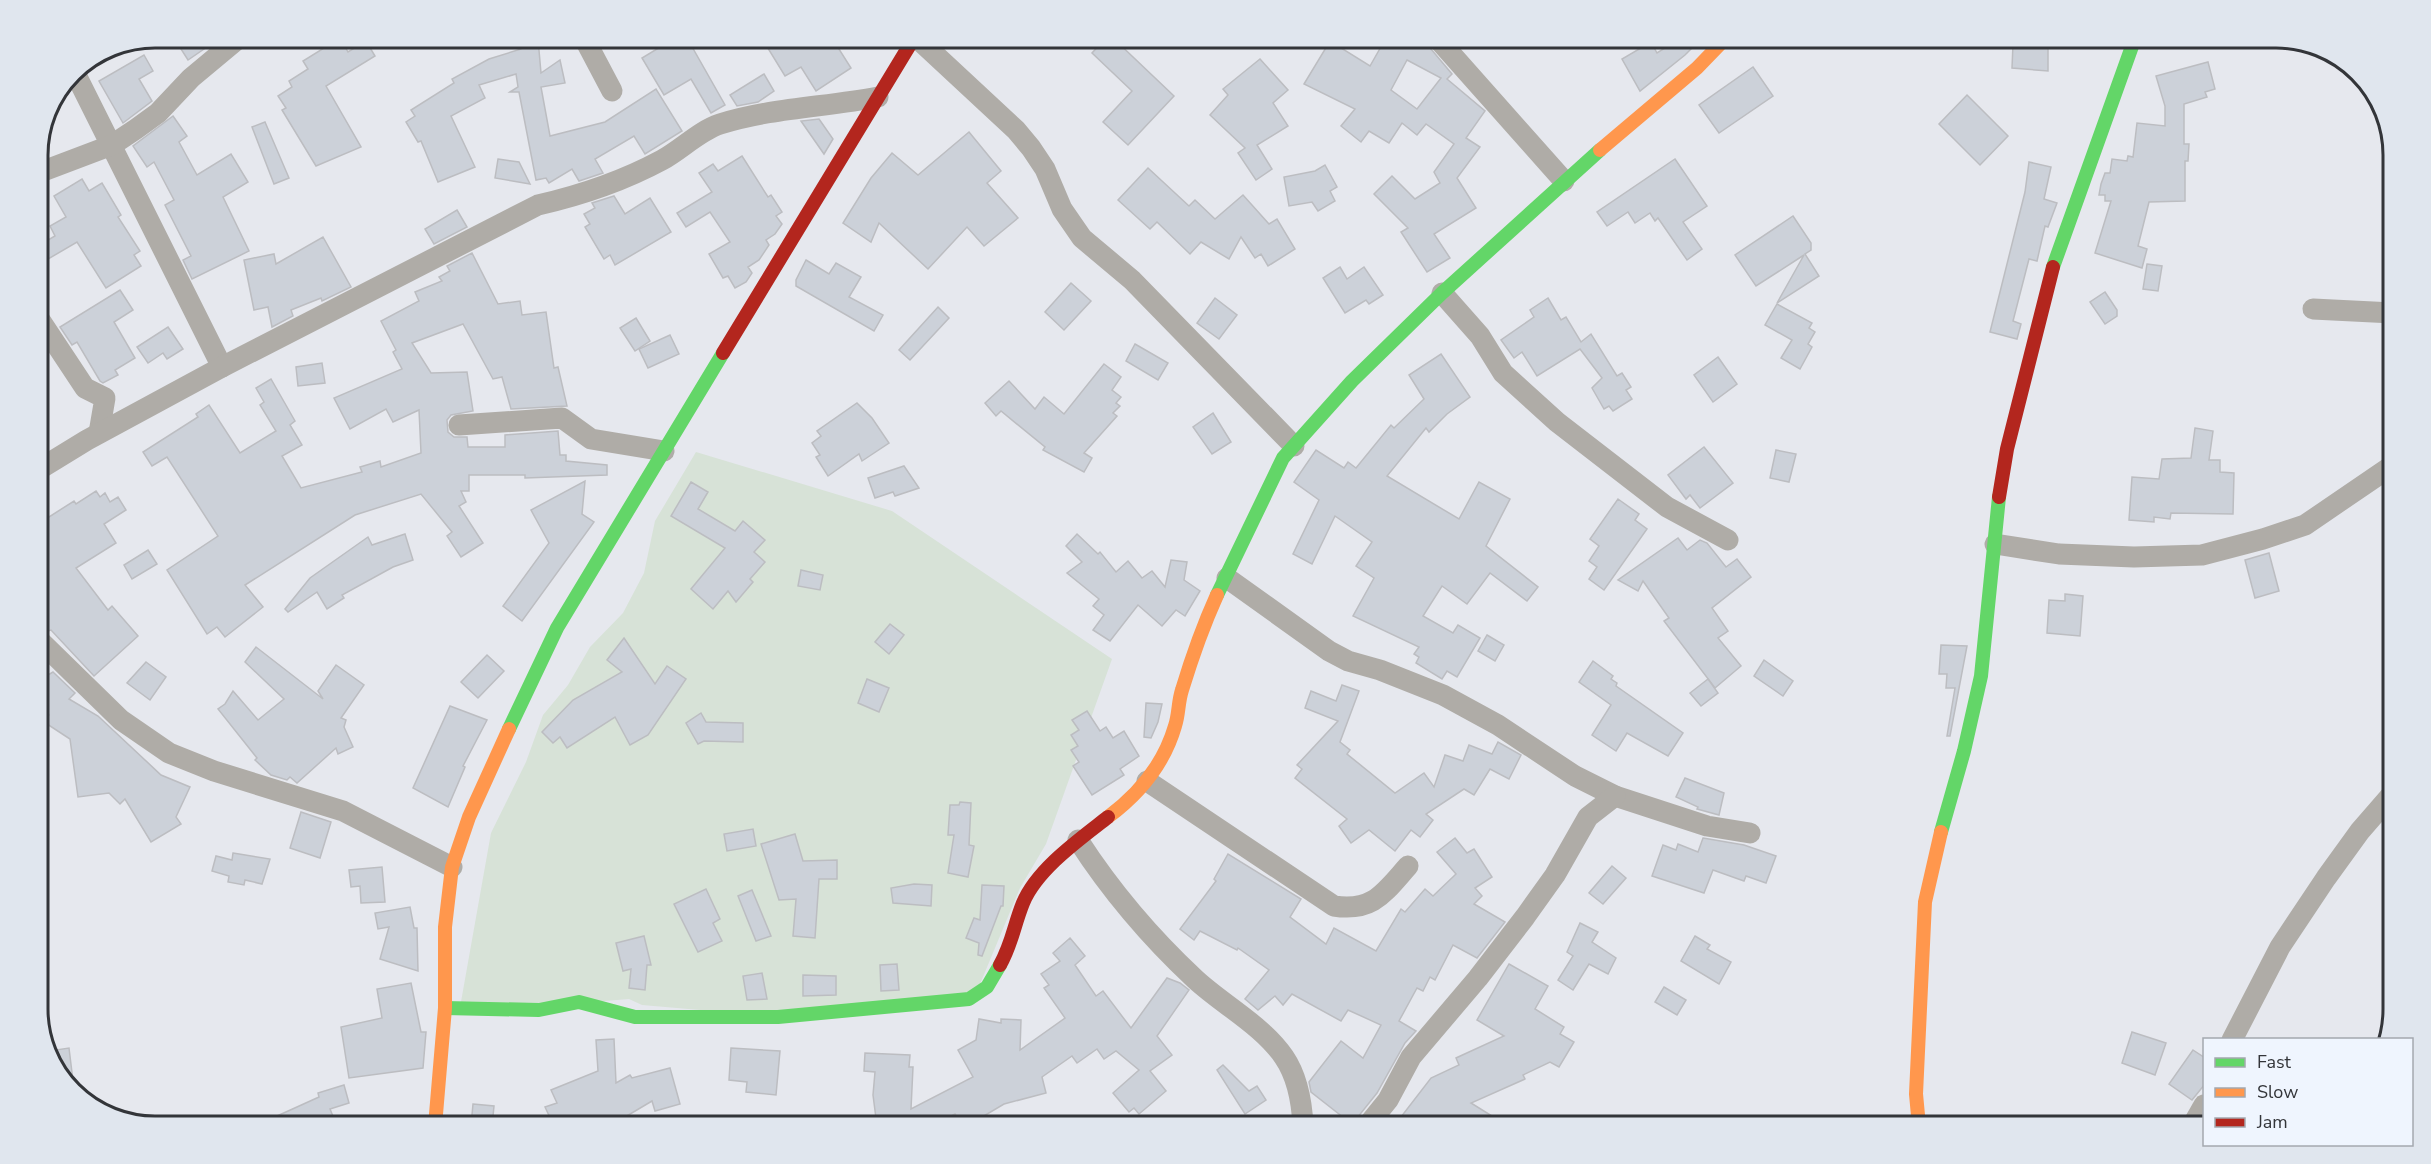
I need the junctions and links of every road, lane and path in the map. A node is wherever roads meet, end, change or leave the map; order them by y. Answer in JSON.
{"nodes":[{"id":1,"x":227,"y":48,"type":"edge"},
{"id":2,"x":589,"y":48,"type":"edge"},
{"id":3,"x":910,"y":48,"type":"edge"},
{"id":4,"x":927,"y":48,"type":"edge"},
{"id":5,"x":1446,"y":48,"type":"edge"},
{"id":6,"x":1716,"y":48,"type":"edge"},
{"id":7,"x":2131,"y":48,"type":"edge"},
{"id":8,"x":79,"y":79,"type":"edge"},
{"id":9,"x":612,"y":91,"type":"dead end"},
{"id":10,"x":878,"y":98,"type":"junction"},
{"id":11,"x":112,"y":145,"type":"junction"},
{"id":12,"x":48,"y":169,"type":"edge"},
{"id":13,"x":1564,"y":181,"type":"junction"},
{"id":14,"x":1442,"y":293,"type":"junction"},
{"id":15,"x":2313,"y":309,"type":"dead end"},
{"id":16,"x":2383,"y":312,"type":"edge"},
{"id":17,"x":48,"y":332,"type":"edge"},
{"id":18,"x":222,"y":367,"type":"junction"},
{"id":19,"x":459,"y":425,"type":"dead end"},
{"id":20,"x":99,"y":433,"type":"junction"},
{"id":21,"x":1294,"y":446,"type":"junction"},
{"id":22,"x":664,"y":451,"type":"junction"},
{"id":23,"x":48,"y":464,"type":"edge"},
{"id":24,"x":2383,"y":472,"type":"edge"},
{"id":25,"x":1728,"y":540,"type":"dead end"},
{"id":26,"x":1995,"y":544,"type":"junction"},
{"id":27,"x":1227,"y":578,"type":"junction"},
{"id":28,"x":48,"y":649,"type":"edge"},
{"id":29,"x":1147,"y":781,"type":"junction"},
{"id":30,"x":1615,"y":796,"type":"junction"},
{"id":31,"x":2383,"y":804,"type":"edge"},
{"id":32,"x":1750,"y":833,"type":"dead end"},
{"id":33,"x":1078,"y":840,"type":"junction"},
{"id":34,"x":1408,"y":866,"type":"dead end"},
{"id":35,"x":452,"y":867,"type":"junction"},
{"id":36,"x":445,"y":1008,"type":"junction"},
{"id":37,"x":2233,"y":1038,"type":"edge"},
{"id":38,"x":436,"y":1116,"type":"edge"},
{"id":39,"x":1301,"y":1116,"type":"edge"},
{"id":40,"x":1374,"y":1116,"type":"edge"},
{"id":41,"x":1918,"y":1116,"type":"edge"}],
"edges":[{"from":1,"to":11,"type":"street"},
{"from":2,"to":9,"type":"street"},
{"from":3,"to":10,"type":"street"},
{"from":4,"to":21,"type":"street"},
{"from":5,"to":13,"type":"street"},
{"from":6,"to":13,"type":"street"},
{"from":7,"to":26,"type":"street"},
{"from":8,"to":11,"type":"street"},
{"from":10,"to":18,"type":"street"},
{"from":10,"to":22,"type":"street"},
{"from":11,"to":12,"type":"street"},
{"from":11,"to":18,"type":"street"},
{"from":13,"to":14,"type":"street"},
{"from":14,"to":21,"type":"street"},
{"from":14,"to":25,"type":"street"},
{"from":15,"to":16,"type":"street"},
{"from":17,"to":20,"type":"street"},
{"from":18,"to":20,"type":"street"},
{"from":19,"to":22,"type":"street"},
{"from":20,"to":23,"type":"street"},
{"from":21,"to":27,"type":"street"},
{"from":22,"to":35,"type":"street"},
{"from":24,"to":26,"type":"street"},
{"from":26,"to":41,"type":"street"},
{"from":27,"to":29,"type":"street"},
{"from":27,"to":30,"type":"street"},
{"from":28,"to":35,"type":"street"},
{"from":29,"to":33,"type":"street"},
{"from":29,"to":34,"type":"street"},
{"from":30,"to":32,"type":"street"},
{"from":30,"to":40,"type":"street"},
{"from":31,"to":37,"type":"street"},
{"from":33,"to":36,"type":"street"},
{"from":33,"to":39,"type":"street"},
{"from":35,"to":36,"type":"street"},
{"from":36,"to":38,"type":"street"}]}
